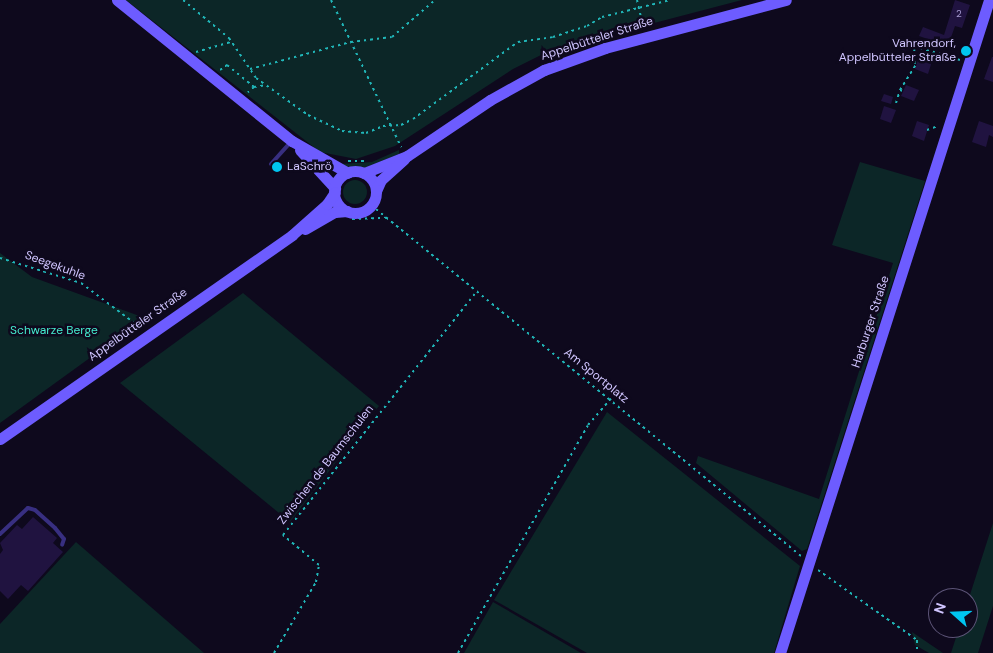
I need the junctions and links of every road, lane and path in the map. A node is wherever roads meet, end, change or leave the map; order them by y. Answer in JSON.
{"nodes":[{"id":1,"x":117,"y":0,"type":"edge"},
{"id":2,"x":183,"y":0,"type":"edge"},
{"id":3,"x":331,"y":0,"type":"edge"},
{"id":4,"x":435,"y":0,"type":"edge"},
{"id":5,"x":637,"y":0,"type":"edge"},
{"id":6,"x":670,"y":0,"type":"edge"},
{"id":7,"x":786,"y":0,"type":"edge"},
{"id":8,"x":988,"y":0,"type":"edge"},
{"id":9,"x":637,"y":6,"type":"junction"},
{"id":10,"x":646,"y":36,"type":"junction"},
{"id":11,"x":232,"y":42,"type":"junction"},
{"id":12,"x":351,"y":42,"type":"junction"},
{"id":13,"x":186,"y":56,"type":"junction"},
{"id":14,"x":968,"y":63,"type":"junction"},
{"id":15,"x":250,"y":69,"type":"junction"},
{"id":16,"x":212,"y":76,"type":"junction"},
{"id":17,"x":268,"y":85,"type":"junction"},
{"id":18,"x":254,"y":87,"type":"junction"},
{"id":19,"x":239,"y":98,"type":"junction"},
{"id":20,"x":896,"y":103,"type":"dead end"},
{"id":21,"x":389,"y":128,"type":"junction"},
{"id":22,"x":292,"y":141,"type":"junction"},
{"id":23,"x":404,"y":151,"type":"junction"},
{"id":24,"x":271,"y":164,"type":"dead end"},
{"id":25,"x":348,"y":173,"type":"junction"},
{"id":26,"x":364,"y":173,"type":"junction"},
{"id":27,"x":335,"y":190,"type":"junction"},
{"id":28,"x":376,"y":191,"type":"junction"},
{"id":29,"x":371,"y":205,"type":"junction"},
{"id":30,"x":346,"y":215,"type":"junction"},
{"id":31,"x":387,"y":218,"type":"junction"},
{"id":32,"x":292,"y":235,"type":"junction"},
{"id":33,"x":0,"y":258,"type":"edge"},
{"id":34,"x":476,"y":292,"type":"junction"},
{"id":35,"x":149,"y":334,"type":"junction"},
{"id":36,"x":611,"y":399,"type":"junction"},
{"id":37,"x":0,"y":438,"type":"edge"},
{"id":38,"x":0,"y":534,"type":"edge"},
{"id":39,"x":62,"y":545,"type":"dead end"},
{"id":40,"x":812,"y":565,"type":"junction"},
{"id":41,"x":274,"y":653,"type":"edge"},
{"id":42,"x":458,"y":653,"type":"edge"},
{"id":43,"x":780,"y":653,"type":"edge"},
{"id":44,"x":918,"y":653,"type":"edge"}],
"edges":[{"from":1,"to":13,"type":"main road"},
{"from":2,"to":11,"type":"path"},
{"from":3,"to":12,"type":"path"},
{"from":4,"to":12,"type":"path"},
{"from":5,"to":9,"type":"path"},
{"from":6,"to":9,"type":"path"},
{"from":7,"to":10,"type":"main road","name":"Appelbütteler Straße"},
{"from":8,"to":14,"type":"main road","name":"Harburger Straße"},
{"from":9,"to":10,"type":"path"},
{"from":9,"to":21,"type":"path"},
{"from":10,"to":23,"type":"main road","name":"Appelbütteler Straße"},
{"from":11,"to":13,"type":"path"},
{"from":11,"to":15,"type":"path"},
{"from":12,"to":15,"type":"path"},
{"from":12,"to":21,"type":"path"},
{"from":13,"to":16,"type":"main road"},
{"from":14,"to":20,"type":"path"},
{"from":14,"to":40,"type":"main road","name":"Harburger Straße"},
{"from":15,"to":17,"type":"path"},
{"from":16,"to":18,"type":"path"},
{"from":16,"to":19,"type":"main road"},
{"from":17,"to":18,"type":"path"},
{"from":17,"to":21,"type":"path"},
{"from":18,"to":19,"type":"path"},
{"from":19,"to":22,"type":"main road"},
{"from":21,"to":23,"type":"path"},
{"from":22,"to":24,"type":"lane"},
{"from":22,"to":25,"type":"main road"},
{"from":22,"to":27,"type":"main road"},
{"from":23,"to":26,"type":"main road","name":"Appelbütteler Straße"},
{"from":23,"to":28,"type":"main road","name":"Appelbütteler Straße"},
{"from":25,"to":26,"type":"main road"},
{"from":25,"to":27,"type":"main road"},
{"from":26,"to":28,"type":"main road"},
{"from":27,"to":30,"type":"main road"},
{"from":27,"to":32,"type":"main road","name":"Appelbütteler Straße"},
{"from":28,"to":29,"type":"main road"},
{"from":29,"to":30,"type":"main road"},
{"from":29,"to":31,"type":"path","name":"Am Sportplatz"},
{"from":30,"to":31,"type":"path"},
{"from":30,"to":32,"type":"main road","name":"Appelbütteler Straße"},
{"from":31,"to":34,"type":"path","name":"Am Sportplatz"},
{"from":32,"to":35,"type":"main road","name":"Appelbütteler Straße"},
{"from":33,"to":35,"type":"path","name":"Seegekuhle"},
{"from":34,"to":36,"type":"path","name":"Am Sportplatz"},
{"from":34,"to":41,"type":"path","name":"Zwischen de Baumschulen"},
{"from":35,"to":37,"type":"main road","name":"Appelbütteler Straße"},
{"from":36,"to":40,"type":"path","name":"Am Sportplatz"},
{"from":36,"to":42,"type":"path"},
{"from":38,"to":39,"type":"lane"},
{"from":40,"to":43,"type":"main road","name":"Harburger Straße"},
{"from":40,"to":44,"type":"path","name":"Am Sportplatz"}]}
